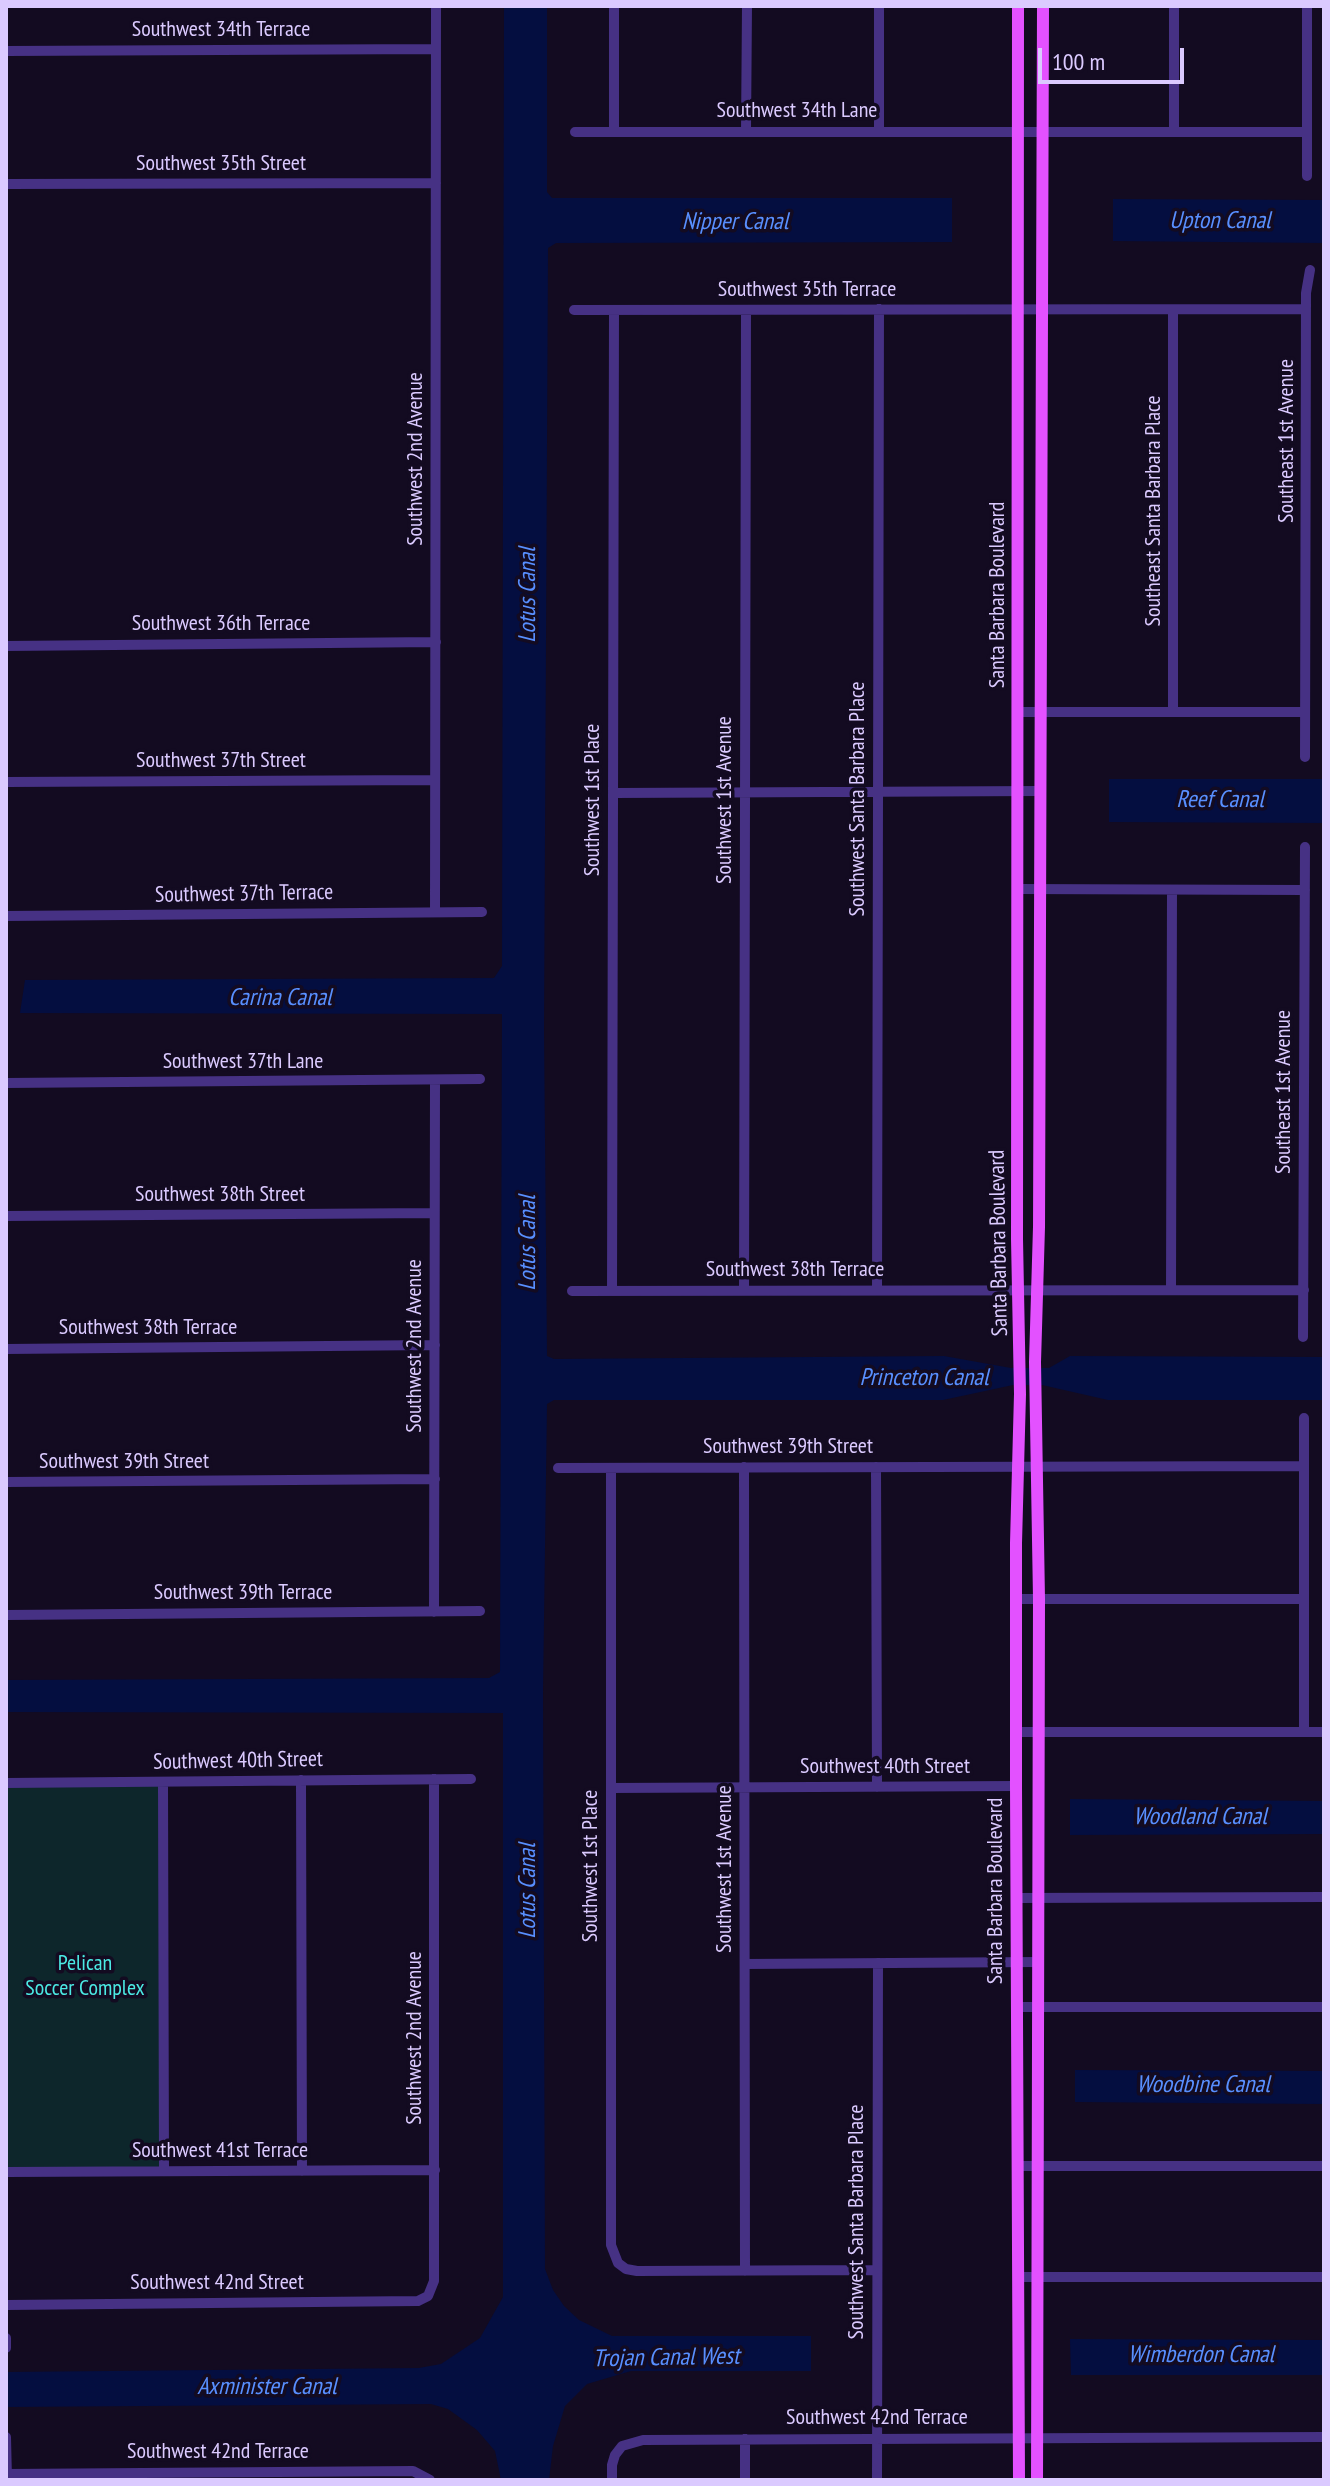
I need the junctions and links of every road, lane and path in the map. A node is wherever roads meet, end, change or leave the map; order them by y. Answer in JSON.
{"nodes":[{"id":1,"x":436,"y":6,"type":"edge"},
{"id":2,"x":614,"y":6,"type":"edge"},
{"id":3,"x":747,"y":6,"type":"edge"},
{"id":4,"x":879,"y":6,"type":"edge"},
{"id":5,"x":1018,"y":6,"type":"edge"},
{"id":6,"x":1043,"y":6,"type":"edge"},
{"id":7,"x":1174,"y":6,"type":"edge"},
{"id":8,"x":1307,"y":6,"type":"edge"},
{"id":9,"x":436,"y":49,"type":"junction"},
{"id":10,"x":6,"y":51,"type":"edge"},
{"id":11,"x":746,"y":131,"type":"junction"},
{"id":12,"x":879,"y":131,"type":"junction"},
{"id":13,"x":575,"y":132,"type":"dead end"},
{"id":14,"x":614,"y":132,"type":"junction"},
{"id":15,"x":1018,"y":132,"type":"junction"},
{"id":16,"x":1042,"y":132,"type":"junction"},
{"id":17,"x":1174,"y":132,"type":"junction"},
{"id":18,"x":1306,"y":132,"type":"junction"},
{"id":19,"x":1307,"y":176,"type":"dead end"},
{"id":20,"x":436,"y":183,"type":"junction"},
{"id":21,"x":6,"y":184,"type":"edge"},
{"id":22,"x":1310,"y":270,"type":"dead end"},
{"id":23,"x":879,"y":309,"type":"junction"},
{"id":24,"x":1019,"y":309,"type":"junction"},
{"id":25,"x":1041,"y":309,"type":"junction"},
{"id":26,"x":1306,"y":309,"type":"junction"},
{"id":27,"x":574,"y":310,"type":"dead end"},
{"id":28,"x":614,"y":310,"type":"junction"},
{"id":29,"x":746,"y":310,"type":"junction"},
{"id":30,"x":1173,"y":311,"type":"junction"},
{"id":31,"x":1040,"y":508,"type":"junction"},
{"id":32,"x":1018,"y":509,"type":"junction"},
{"id":33,"x":436,"y":642,"type":"junction"},
{"id":34,"x":6,"y":646,"type":"edge"},
{"id":35,"x":1018,"y":712,"type":"junction"},
{"id":36,"x":1040,"y":712,"type":"junction"},
{"id":37,"x":1173,"y":712,"type":"junction"},
{"id":38,"x":1305,"y":712,"type":"junction"},
{"id":39,"x":1305,"y":757,"type":"dead end"},
{"id":40,"x":435,"y":780,"type":"junction"},
{"id":41,"x":6,"y":782,"type":"edge"},
{"id":42,"x":878,"y":791,"type":"junction"},
{"id":43,"x":1017,"y":791,"type":"junction"},
{"id":44,"x":1040,"y":791,"type":"junction"},
{"id":45,"x":746,"y":792,"type":"junction"},
{"id":46,"x":614,"y":793,"type":"junction"},
{"id":47,"x":1305,"y":847,"type":"dead end"},
{"id":48,"x":1017,"y":889,"type":"junction"},
{"id":49,"x":1040,"y":890,"type":"junction"},
{"id":50,"x":1172,"y":890,"type":"junction"},
{"id":51,"x":1305,"y":890,"type":"junction"},
{"id":52,"x":435,"y":912,"type":"junction"},
{"id":53,"x":482,"y":912,"type":"dead end"},
{"id":54,"x":6,"y":916,"type":"edge"},
{"id":55,"x":1017,"y":1077,"type":"junction"},
{"id":56,"x":1039,"y":1077,"type":"junction"},
{"id":57,"x":480,"y":1079,"type":"dead end"},
{"id":58,"x":435,"y":1081,"type":"junction"},
{"id":59,"x":6,"y":1083,"type":"edge"},
{"id":60,"x":434,"y":1213,"type":"junction"},
{"id":61,"x":6,"y":1216,"type":"edge"},
{"id":62,"x":1171,"y":1289,"type":"junction"},
{"id":63,"x":612,"y":1290,"type":"junction"},
{"id":64,"x":744,"y":1290,"type":"junction"},
{"id":65,"x":877,"y":1290,"type":"junction"},
{"id":66,"x":1018,"y":1290,"type":"junction"},
{"id":67,"x":1038,"y":1290,"type":"junction"},
{"id":68,"x":1304,"y":1290,"type":"junction"},
{"id":69,"x":572,"y":1291,"type":"dead end"},
{"id":70,"x":1303,"y":1337,"type":"dead end"},
{"id":71,"x":435,"y":1345,"type":"junction"},
{"id":72,"x":6,"y":1349,"type":"edge"},
{"id":73,"x":1304,"y":1418,"type":"dead end"},
{"id":74,"x":1018,"y":1466,"type":"junction"},
{"id":75,"x":1304,"y":1466,"type":"junction"},
{"id":76,"x":744,"y":1467,"type":"junction"},
{"id":77,"x":876,"y":1467,"type":"junction"},
{"id":78,"x":1038,"y":1467,"type":"junction"},
{"id":79,"x":558,"y":1468,"type":"dead end"},
{"id":80,"x":611,"y":1468,"type":"junction"},
{"id":81,"x":435,"y":1479,"type":"junction"},
{"id":82,"x":6,"y":1482,"type":"edge"},
{"id":83,"x":1016,"y":1599,"type":"junction"},
{"id":84,"x":1039,"y":1599,"type":"junction"},
{"id":85,"x":1304,"y":1599,"type":"junction"},
{"id":86,"x":480,"y":1611,"type":"dead end"},
{"id":87,"x":434,"y":1612,"type":"junction"},
{"id":88,"x":6,"y":1615,"type":"edge"},
{"id":89,"x":1016,"y":1732,"type":"junction"},
{"id":90,"x":1038,"y":1732,"type":"junction"},
{"id":91,"x":1304,"y":1732,"type":"junction"},
{"id":92,"x":1324,"y":1732,"type":"edge"},
{"id":93,"x":434,"y":1779,"type":"junction"},
{"id":94,"x":471,"y":1779,"type":"dead end"},
{"id":95,"x":301,"y":1780,"type":"junction"},
{"id":96,"x":163,"y":1782,"type":"junction"},
{"id":97,"x":6,"y":1783,"type":"edge"},
{"id":98,"x":1016,"y":1786,"type":"junction"},
{"id":99,"x":744,"y":1787,"type":"junction"},
{"id":100,"x":877,"y":1787,"type":"junction"},
{"id":101,"x":611,"y":1788,"type":"junction"},
{"id":102,"x":1038,"y":1897,"type":"junction"},
{"id":103,"x":1324,"y":1897,"type":"edge"},
{"id":104,"x":1016,"y":1898,"type":"junction"},
{"id":105,"x":1017,"y":1962,"type":"junction"},
{"id":106,"x":1038,"y":1962,"type":"junction"},
{"id":107,"x":878,"y":1963,"type":"junction"},
{"id":108,"x":745,"y":1964,"type":"junction"},
{"id":109,"x":1017,"y":2007,"type":"junction"},
{"id":110,"x":1037,"y":2007,"type":"junction"},
{"id":111,"x":1324,"y":2007,"type":"edge"},
{"id":112,"x":1018,"y":2166,"type":"junction"},
{"id":113,"x":1037,"y":2166,"type":"junction"},
{"id":114,"x":1324,"y":2166,"type":"edge"},
{"id":115,"x":435,"y":2170,"type":"junction"},
{"id":116,"x":164,"y":2171,"type":"junction"},
{"id":117,"x":302,"y":2171,"type":"junction"},
{"id":118,"x":6,"y":2172,"type":"edge"},
{"id":119,"x":877,"y":2270,"type":"junction"},
{"id":120,"x":745,"y":2271,"type":"junction"},
{"id":121,"x":1019,"y":2277,"type":"junction"},
{"id":122,"x":1037,"y":2277,"type":"junction"},
{"id":123,"x":1324,"y":2277,"type":"edge"},
{"id":124,"x":428,"y":2296,"type":"joint"},
{"id":125,"x":6,"y":2305,"type":"edge"},
{"id":126,"x":6,"y":2338,"type":"edge"},
{"id":127,"x":6,"y":2348,"type":"edge"},
{"id":128,"x":1037,"y":2436,"type":"junction"},
{"id":129,"x":6,"y":2437,"type":"edge"},
{"id":130,"x":1019,"y":2437,"type":"junction"},
{"id":131,"x":1324,"y":2437,"type":"edge"},
{"id":132,"x":877,"y":2438,"type":"junction"},
{"id":133,"x":745,"y":2439,"type":"junction"},
{"id":134,"x":7,"y":2477,"type":"edge"},
{"id":135,"x":429,"y":2479,"type":"edge"},
{"id":136,"x":612,"y":2480,"type":"edge"},
{"id":137,"x":745,"y":2480,"type":"edge"},
{"id":138,"x":877,"y":2480,"type":"edge"},
{"id":139,"x":1019,"y":2480,"type":"edge"},
{"id":140,"x":1037,"y":2480,"type":"edge"}],
"edges":[{"from":1,"to":9,"type":"street","name":"Southwest 2nd Avenue"},
{"from":2,"to":14,"type":"street"},
{"from":3,"to":11,"type":"street"},
{"from":4,"to":12,"type":"street"},
{"from":5,"to":15,"type":"main road","name":"Santa Barbara Boulevard"},
{"from":6,"to":16,"type":"main road","name":"Santa Barbara Boulevard"},
{"from":7,"to":17,"type":"street"},
{"from":8,"to":18,"type":"street"},
{"from":9,"to":10,"type":"street","name":"Southwest 34th Terrace"},
{"from":9,"to":20,"type":"street","name":"Southwest 2nd Avenue"},
{"from":11,"to":12,"type":"street","name":"Southwest 34th Lane"},
{"from":11,"to":14,"type":"street","name":"Southwest 34th Lane"},
{"from":12,"to":15,"type":"street","name":"Southwest 34th Lane"},
{"from":13,"to":14,"type":"street","name":"Southwest 34th Lane"},
{"from":15,"to":16,"type":"street","name":"Southwest 34th Lane"},
{"from":15,"to":24,"type":"main road","name":"Santa Barbara Boulevard"},
{"from":16,"to":17,"type":"street","name":"Southwest 34th Lane"},
{"from":16,"to":25,"type":"main road","name":"Santa Barbara Boulevard"},
{"from":17,"to":18,"type":"street","name":"Southwest 34th Lane"},
{"from":18,"to":19,"type":"street"},
{"from":20,"to":21,"type":"street","name":"Southwest 35th Street"},
{"from":20,"to":33,"type":"street","name":"Southwest 2nd Avenue"},
{"from":22,"to":26,"type":"street","name":"Southeast 1st Avenue"},
{"from":23,"to":24,"type":"street","name":"Southwest 35th Terrace"},
{"from":23,"to":29,"type":"street","name":"Southwest 35th Terrace"},
{"from":23,"to":42,"type":"street","name":"Southwest Santa Barbara Place"},
{"from":24,"to":25,"type":"street","name":"Southwest 35th Terrace"},
{"from":24,"to":32,"type":"main road","name":"Santa Barbara Boulevard"},
{"from":25,"to":30,"type":"street","name":"Southwest 35th Terrace"},
{"from":25,"to":31,"type":"main road","name":"Santa Barbara Boulevard"},
{"from":26,"to":30,"type":"street","name":"Southwest 35th Terrace"},
{"from":26,"to":38,"type":"street","name":"Southeast 1st Avenue"},
{"from":27,"to":28,"type":"street","name":"Southwest 35th Terrace"},
{"from":28,"to":29,"type":"street","name":"Southwest 35th Terrace"},
{"from":28,"to":46,"type":"street","name":"Southwest 1st Place"},
{"from":29,"to":45,"type":"street","name":"Southwest 1st Avenue"},
{"from":30,"to":37,"type":"street","name":"Southeast Santa Barbara Place"},
{"from":31,"to":32,"type":"main road"},
{"from":31,"to":36,"type":"main road","name":"Santa Barbara Boulevard"},
{"from":32,"to":35,"type":"main road","name":"Santa Barbara Boulevard"},
{"from":33,"to":34,"type":"street","name":"Southwest 36th Terrace"},
{"from":33,"to":40,"type":"street","name":"Southwest 2nd Avenue"},
{"from":35,"to":36,"type":"street"},
{"from":35,"to":43,"type":"main road","name":"Santa Barbara Boulevard"},
{"from":36,"to":37,"type":"street"},
{"from":36,"to":44,"type":"main road","name":"Santa Barbara Boulevard"},
{"from":37,"to":38,"type":"street"},
{"from":38,"to":39,"type":"street","name":"Southeast 1st Avenue"},
{"from":40,"to":41,"type":"street","name":"Southwest 37th Street"},
{"from":40,"to":52,"type":"street","name":"Southwest 2nd Avenue"},
{"from":42,"to":43,"type":"street"},
{"from":42,"to":45,"type":"street"},
{"from":42,"to":65,"type":"street","name":"Southwest Santa Barbara Place"},
{"from":43,"to":44,"type":"street"},
{"from":43,"to":48,"type":"main road","name":"Santa Barbara Boulevard"},
{"from":44,"to":49,"type":"main road","name":"Santa Barbara Boulevard"},
{"from":45,"to":46,"type":"street"},
{"from":45,"to":64,"type":"street","name":"Southwest 1st Avenue"},
{"from":46,"to":63,"type":"street","name":"Southwest 1st Place"},
{"from":47,"to":51,"type":"street","name":"Southeast 1st Avenue"},
{"from":48,"to":49,"type":"street"},
{"from":48,"to":55,"type":"main road","name":"Santa Barbara Boulevard"},
{"from":49,"to":50,"type":"street"},
{"from":49,"to":56,"type":"main road","name":"Santa Barbara Boulevard"},
{"from":50,"to":51,"type":"street"},
{"from":50,"to":62,"type":"street"},
{"from":51,"to":68,"type":"street","name":"Southeast 1st Avenue"},
{"from":52,"to":53,"type":"street","name":"Southwest 37th Terrace"},
{"from":52,"to":54,"type":"street","name":"Southwest 37th Terrace"},
{"from":55,"to":56,"type":"main road"},
{"from":55,"to":66,"type":"main road","name":"Santa Barbara Boulevard"},
{"from":56,"to":67,"type":"main road","name":"Santa Barbara Boulevard"},
{"from":57,"to":58,"type":"street","name":"Southwest 37th Lane"},
{"from":58,"to":59,"type":"street","name":"Southwest 37th Lane"},
{"from":58,"to":60,"type":"street","name":"Southwest 2nd Avenue"},
{"from":60,"to":61,"type":"street","name":"Southwest 38th Street"},
{"from":60,"to":71,"type":"street","name":"Southwest 2nd Avenue"},
{"from":62,"to":67,"type":"street","name":"Southwest 38th Terrace"},
{"from":62,"to":68,"type":"street","name":"Southwest 38th Terrace"},
{"from":63,"to":64,"type":"street","name":"Southwest 38th Terrace"},
{"from":63,"to":69,"type":"street","name":"Southwest 38th Terrace"},
{"from":64,"to":65,"type":"street","name":"Southwest 38th Terrace"},
{"from":65,"to":66,"type":"street","name":"Southwest 38th Terrace"},
{"from":66,"to":67,"type":"street","name":"Southwest 38th Terrace"},
{"from":66,"to":74,"type":"main road","name":"Santa Barbara Boulevard"},
{"from":67,"to":78,"type":"main road","name":"Santa Barbara Boulevard"},
{"from":68,"to":70,"type":"street","name":"Southeast 1st Avenue"},
{"from":71,"to":72,"type":"street","name":"Southwest 38th Terrace"},
{"from":71,"to":81,"type":"street","name":"Southwest 2nd Avenue"},
{"from":73,"to":75,"type":"street"},
{"from":74,"to":77,"type":"street","name":"Southwest 39th Street"},
{"from":74,"to":78,"type":"street","name":"Southwest 39th Street"},
{"from":74,"to":83,"type":"main road","name":"Santa Barbara Boulevard"},
{"from":75,"to":78,"type":"street","name":"Southwest 39th Street"},
{"from":75,"to":85,"type":"street"},
{"from":76,"to":77,"type":"street","name":"Southwest 39th Street"},
{"from":76,"to":80,"type":"street","name":"Southwest 39th Street"},
{"from":76,"to":99,"type":"street","name":"Southwest 1st Avenue"},
{"from":77,"to":100,"type":"street"},
{"from":78,"to":84,"type":"main road","name":"Santa Barbara Boulevard"},
{"from":79,"to":80,"type":"street","name":"Southwest 39th Street"},
{"from":80,"to":101,"type":"street","name":"Southwest 1st Place"},
{"from":81,"to":82,"type":"street","name":"Southwest 39th Street"},
{"from":81,"to":87,"type":"street","name":"Southwest 2nd Avenue"},
{"from":83,"to":84,"type":"street"},
{"from":83,"to":89,"type":"main road","name":"Santa Barbara Boulevard"},
{"from":84,"to":85,"type":"street"},
{"from":84,"to":90,"type":"main road","name":"Santa Barbara Boulevard"},
{"from":85,"to":91,"type":"street"},
{"from":86,"to":87,"type":"street","name":"Southwest 39th Terrace"},
{"from":87,"to":88,"type":"street","name":"Southwest 39th Terrace"},
{"from":89,"to":90,"type":"street"},
{"from":89,"to":98,"type":"main road","name":"Santa Barbara Boulevard"},
{"from":90,"to":91,"type":"street"},
{"from":90,"to":102,"type":"main road","name":"Santa Barbara Boulevard"},
{"from":91,"to":92,"type":"street"},
{"from":93,"to":94,"type":"street","name":"Southwest 40th Street"},
{"from":93,"to":95,"type":"street","name":"Southwest 40th Street"},
{"from":93,"to":115,"type":"street","name":"Southwest 2nd Avenue"},
{"from":95,"to":96,"type":"street","name":"Southwest 40th Street"},
{"from":95,"to":117,"type":"street"},
{"from":96,"to":97,"type":"street","name":"Southwest 40th Street"},
{"from":96,"to":116,"type":"street"},
{"from":98,"to":100,"type":"street","name":"Southwest 40th Street"},
{"from":98,"to":104,"type":"main road","name":"Santa Barbara Boulevard"},
{"from":99,"to":100,"type":"street","name":"Southwest 40th Street"},
{"from":99,"to":101,"type":"street","name":"Southwest 40th Street"},
{"from":99,"to":108,"type":"street","name":"Southwest 1st Avenue"},
{"from":101,"to":120,"type":"street","name":"Southwest 1st Place"},
{"from":102,"to":103,"type":"street"},
{"from":102,"to":104,"type":"street"},
{"from":102,"to":106,"type":"main road","name":"Santa Barbara Boulevard"},
{"from":104,"to":105,"type":"main road","name":"Santa Barbara Boulevard"},
{"from":105,"to":106,"type":"street"},
{"from":105,"to":107,"type":"street"},
{"from":105,"to":109,"type":"main road","name":"Santa Barbara Boulevard"},
{"from":106,"to":110,"type":"main road","name":"Santa Barbara Boulevard"},
{"from":107,"to":108,"type":"street"},
{"from":107,"to":119,"type":"street","name":"Southwest Santa Barbara Place"},
{"from":108,"to":120,"type":"street","name":"Southwest 1st Avenue"},
{"from":109,"to":110,"type":"street"},
{"from":109,"to":112,"type":"main road","name":"Santa Barbara Boulevard"},
{"from":110,"to":111,"type":"street"},
{"from":110,"to":113,"type":"main road","name":"Santa Barbara Boulevard"},
{"from":112,"to":113,"type":"street"},
{"from":112,"to":121,"type":"main road","name":"Santa Barbara Boulevard"},
{"from":113,"to":114,"type":"street"},
{"from":113,"to":122,"type":"main road","name":"Santa Barbara Boulevard"},
{"from":115,"to":117,"type":"street","name":"Southwest 41st Terrace"},
{"from":115,"to":124,"type":"street","name":"Southwest 2nd Avenue"},
{"from":116,"to":117,"type":"street","name":"Southwest 41st Terrace"},
{"from":116,"to":118,"type":"street","name":"Southwest 41st Terrace"},
{"from":119,"to":120,"type":"street"},
{"from":119,"to":132,"type":"street","name":"Southwest Santa Barbara Place"},
{"from":121,"to":122,"type":"street"},
{"from":121,"to":130,"type":"main road","name":"Santa Barbara Boulevard"},
{"from":122,"to":123,"type":"street"},
{"from":122,"to":128,"type":"main road","name":"Santa Barbara Boulevard"},
{"from":124,"to":125,"type":"street","name":"Southwest 42nd Street"},
{"from":126,"to":127,"type":"street"},
{"from":128,"to":130,"type":"street","name":"Southwest 42nd Terrace"},
{"from":128,"to":131,"type":"street","name":"Southwest 42nd Terrace"},
{"from":128,"to":140,"type":"main road","name":"Santa Barbara Boulevard"},
{"from":129,"to":134,"type":"street"},
{"from":130,"to":132,"type":"street","name":"Southwest 42nd Terrace"},
{"from":130,"to":139,"type":"main road","name":"Santa Barbara Boulevard"},
{"from":132,"to":133,"type":"street","name":"Southwest 42nd Terrace"},
{"from":132,"to":138,"type":"street","name":"Southwest Santa Barbara Place"},
{"from":133,"to":136,"type":"street","name":"Southwest 42nd Terrace"},
{"from":133,"to":137,"type":"street"},
{"from":134,"to":135,"type":"street","name":"Southwest 42nd Terrace"}]}
